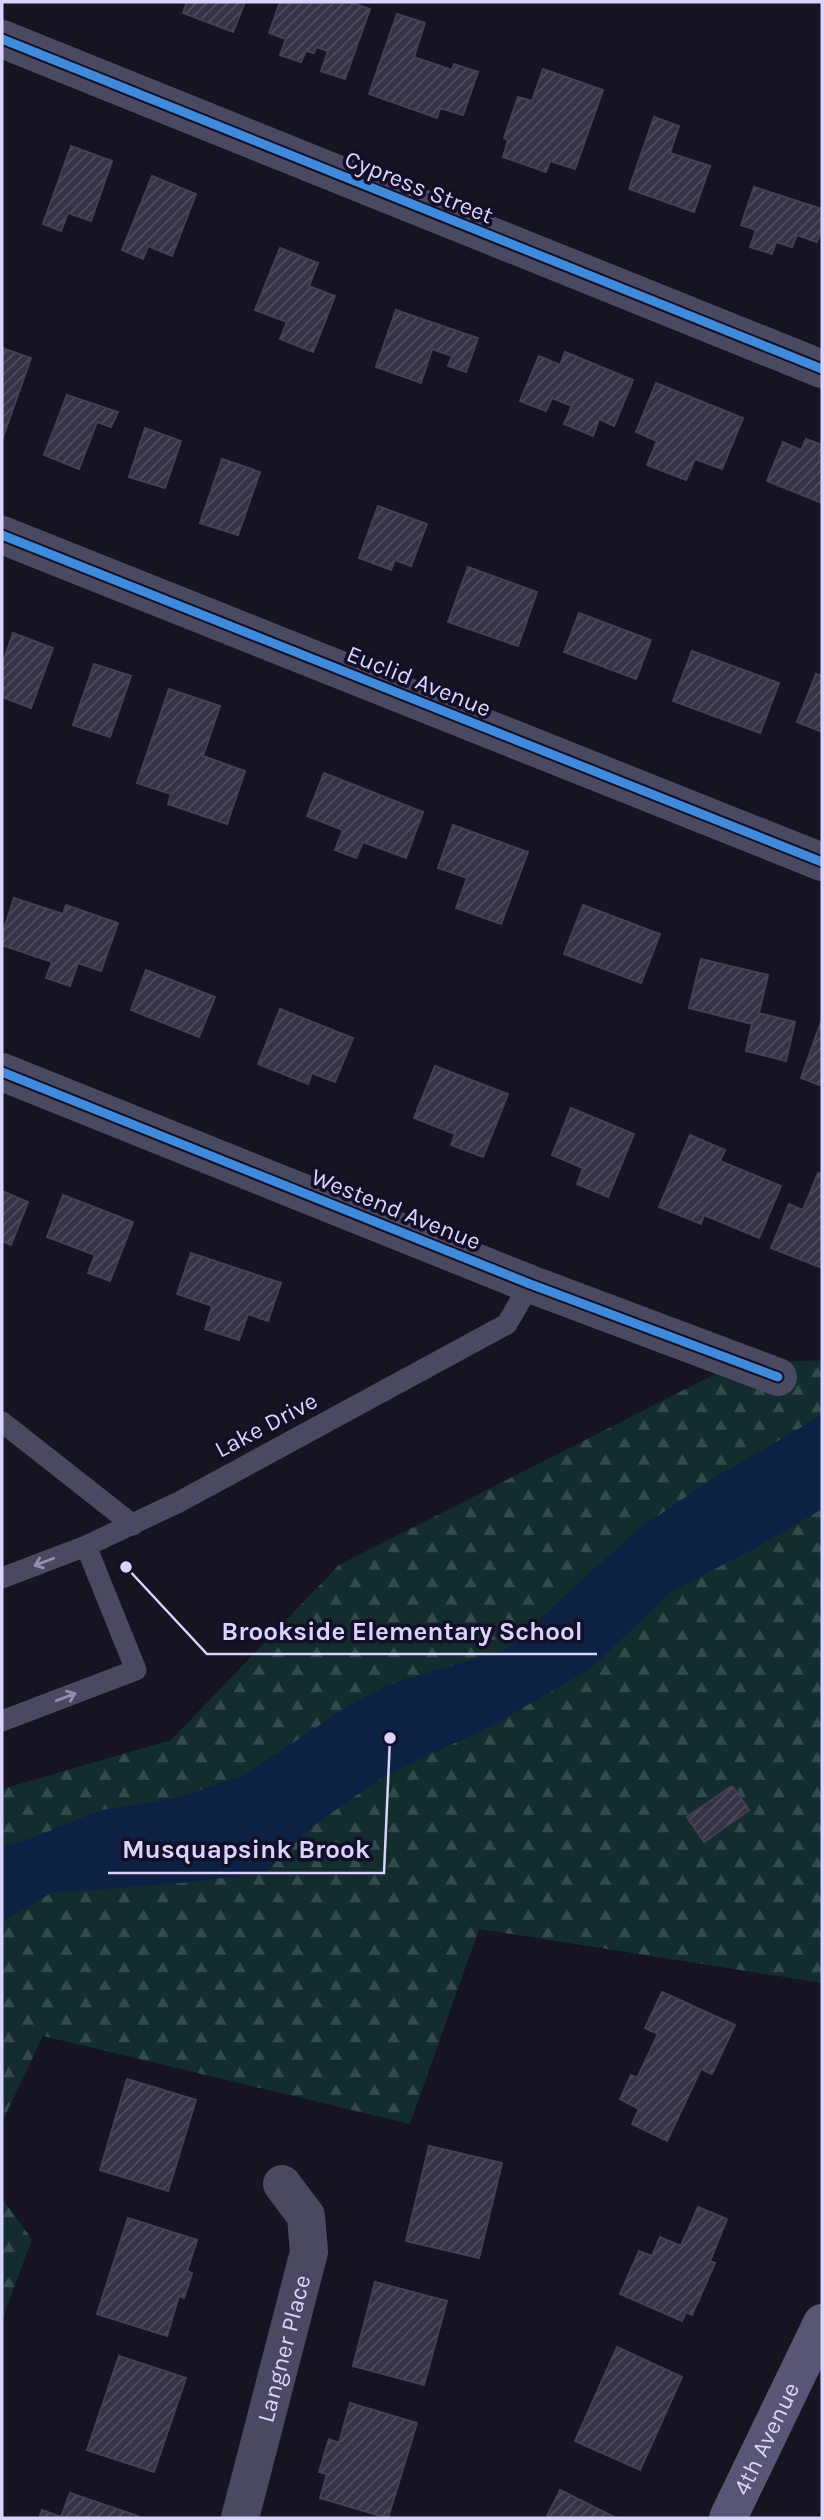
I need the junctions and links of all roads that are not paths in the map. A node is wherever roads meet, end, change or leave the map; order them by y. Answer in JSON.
{"nodes":[{"id":1,"x":2,"y":39,"type":"edge"},
{"id":2,"x":822,"y":369,"type":"edge"},
{"id":3,"x":2,"y":535,"type":"edge"},
{"id":4,"x":822,"y":862,"type":"edge"},
{"id":5,"x":2,"y":1072,"type":"edge"},
{"id":6,"x":530,"y":1284,"type":"junction"},
{"id":7,"x":778,"y":1377,"type":"dead end"},
{"id":8,"x":2,"y":1422,"type":"edge"},
{"id":9,"x":133,"y":1525,"type":"junction"},
{"id":10,"x":86,"y":1546,"type":"junction"},
{"id":11,"x":2,"y":1578,"type":"edge"},
{"id":12,"x":2,"y":1721,"type":"edge"},
{"id":13,"x":282,"y":2184,"type":"dead end"},
{"id":14,"x":822,"y":2323,"type":"edge"},
{"id":15,"x":240,"y":2518,"type":"edge"},
{"id":16,"x":728,"y":2518,"type":"edge"}],
"edges":[{"from":1,"to":2,"type":"street","name":"Cypress Street"},
{"from":3,"to":4,"type":"street","name":"Euclid Avenue"},
{"from":5,"to":6,"type":"street","name":"Westend Avenue"},
{"from":6,"to":7,"type":"street","name":"Westend Avenue"},
{"from":6,"to":9,"type":"lane","name":"Lake Drive"},
{"from":8,"to":9,"type":"lane"},
{"from":9,"to":10,"type":"lane","name":"Lake Drive"},
{"from":10,"to":11,"type":"lane","name":"Lake Drive","one_way":true},
{"from":12,"to":10,"type":"lane","one_way":true},
{"from":13,"to":15,"type":"street","name":"Langner Place"},
{"from":14,"to":16,"type":"main road","name":"4th Avenue"}]}
